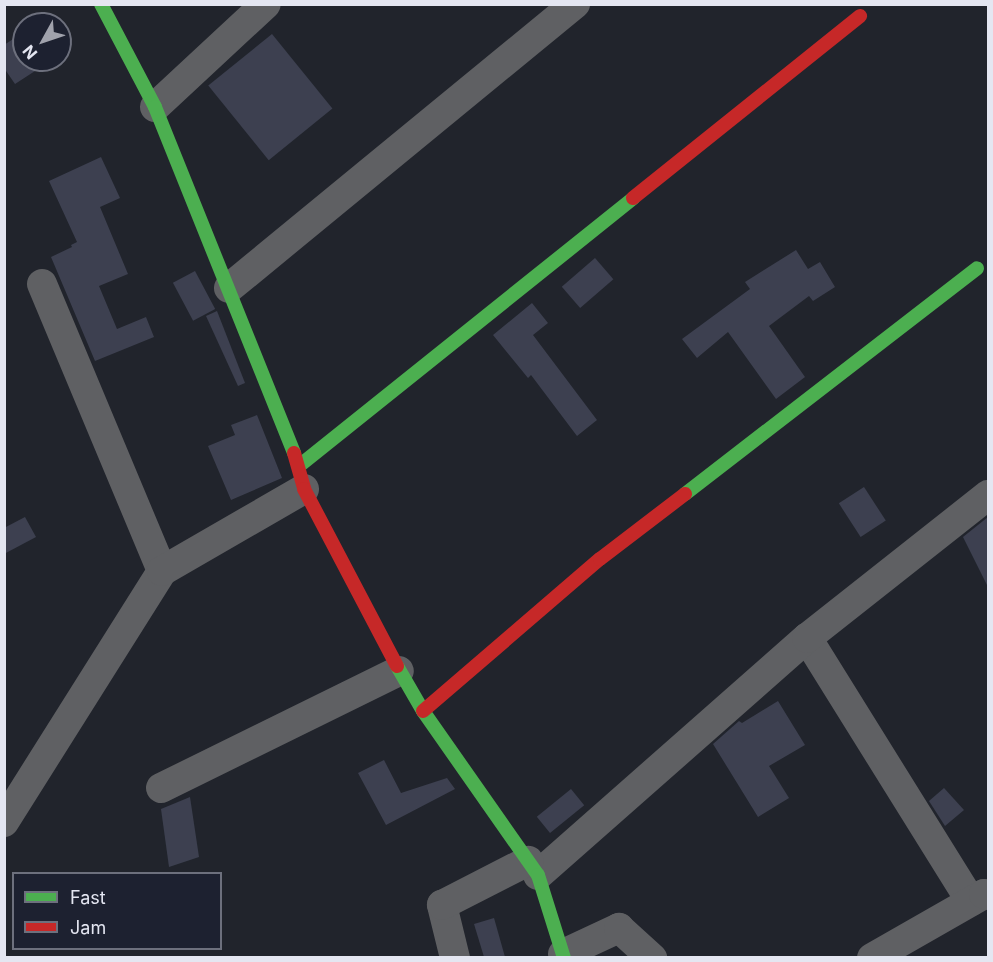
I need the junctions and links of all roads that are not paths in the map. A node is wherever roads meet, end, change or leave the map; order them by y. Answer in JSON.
{"nodes":[{"id":1,"x":101,"y":4,"type":"edge"},
{"id":2,"x":266,"y":4,"type":"edge"},
{"id":3,"x":575,"y":4,"type":"edge"},
{"id":4,"x":860,"y":16,"type":"dead end"},
{"id":5,"x":155,"y":107,"type":"junction"},
{"id":6,"x":977,"y":268,"type":"dead end"},
{"id":7,"x":42,"y":284,"type":"dead end"},
{"id":8,"x":229,"y":288,"type":"junction"},
{"id":9,"x":301,"y":477,"type":"junction"},
{"id":10,"x":988,"y":495,"type":"edge"},
{"id":11,"x":162,"y":571,"type":"junction"},
{"id":12,"x":807,"y":638,"type":"junction"},
{"id":13,"x":399,"y":671,"type":"junction"},
{"id":14,"x":423,"y":711,"type":"junction"},
{"id":15,"x":161,"y":788,"type":"dead end"},
{"id":16,"x":5,"y":818,"type":"edge"},
{"id":17,"x":533,"y":868,"type":"junction"},
{"id":18,"x":980,"y":898,"type":"edge"},
{"id":19,"x":563,"y":956,"type":"edge"},
{"id":20,"x":455,"y":957,"type":"edge"},
{"id":21,"x":652,"y":957,"type":"edge"},
{"id":22,"x":872,"y":957,"type":"edge"}],
"edges":[{"from":1,"to":5,"type":"street"},
{"from":2,"to":5,"type":"street"},
{"from":3,"to":8,"type":"street"},
{"from":4,"to":9,"type":"street"},
{"from":5,"to":8,"type":"street"},
{"from":6,"to":14,"type":"street"},
{"from":7,"to":11,"type":"street"},
{"from":8,"to":9,"type":"street"},
{"from":9,"to":11,"type":"street"},
{"from":9,"to":13,"type":"street"},
{"from":10,"to":12,"type":"street"},
{"from":11,"to":16,"type":"street"},
{"from":12,"to":17,"type":"street"},
{"from":12,"to":18,"type":"street"},
{"from":13,"to":14,"type":"street"},
{"from":13,"to":15,"type":"street"},
{"from":14,"to":17,"type":"street"},
{"from":17,"to":19,"type":"street"},
{"from":17,"to":20,"type":"street"},
{"from":18,"to":22,"type":"street"},
{"from":19,"to":21,"type":"street"}]}
